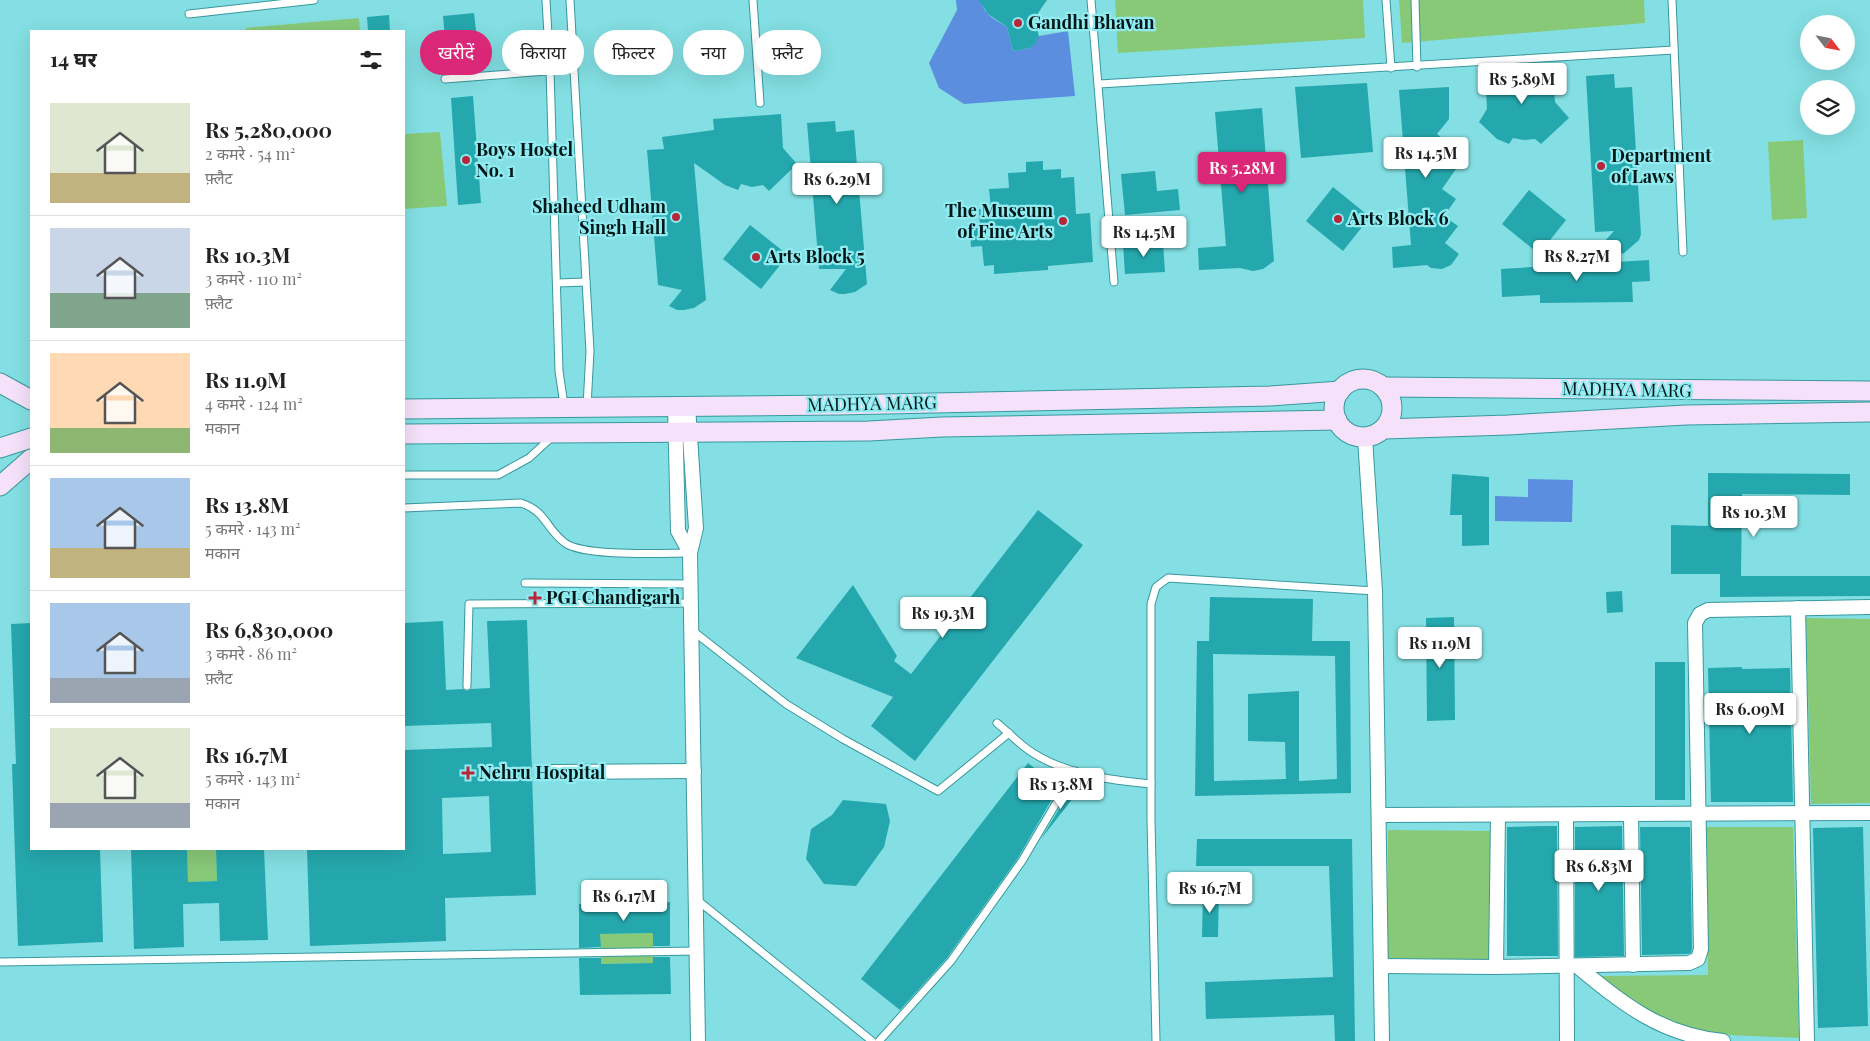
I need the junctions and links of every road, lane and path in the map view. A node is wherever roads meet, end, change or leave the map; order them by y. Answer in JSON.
{"nodes":[{"id":1,"x":314,"y":0,"type":"edge"},
{"id":2,"x":546,"y":0,"type":"edge"},
{"id":3,"x":570,"y":0,"type":"edge"},
{"id":4,"x":753,"y":0,"type":"edge"},
{"id":5,"x":1091,"y":0,"type":"edge"},
{"id":6,"x":1386,"y":0,"type":"edge"},
{"id":7,"x":1415,"y":0,"type":"edge"},
{"id":8,"x":1672,"y":0,"type":"edge"},
{"id":9,"x":189,"y":14,"type":"dead end"},
{"id":10,"x":548,"y":30,"type":"edge"},
{"id":11,"x":572,"y":30,"type":"edge"},
{"id":12,"x":1674,"y":50,"type":"junction"},
{"id":13,"x":1417,"y":67,"type":"junction"},
{"id":14,"x":1391,"y":68,"type":"junction"},
{"id":15,"x":502,"y":74,"type":"edge"},
{"id":16,"x":550,"y":75,"type":"edge"},
{"id":17,"x":574,"y":75,"type":"edge"},
{"id":18,"x":445,"y":78,"type":"dead end"},
{"id":19,"x":1099,"y":84,"type":"junction"},
{"id":20,"x":760,"y":103,"type":"dead end"},
{"id":21,"x":1683,"y":252,"type":"dead end"},
{"id":22,"x":586,"y":282,"type":"junction"},
{"id":23,"x":1114,"y":282,"type":"dead end"},
{"id":24,"x":557,"y":283,"type":"junction"},
{"id":25,"x":0,"y":383,"type":"edge"},
{"id":26,"x":1384,"y":387,"type":"junction"},
{"id":27,"x":1340,"y":391,"type":"junction"},
{"id":28,"x":1870,"y":391,"type":"edge"},
{"id":29,"x":30,"y":399,"type":"edge"},
{"id":30,"x":0,"y":400,"type":"edge"},
{"id":31,"x":30,"y":407,"type":"edge"},
{"id":32,"x":681,"y":407,"type":"junction"},
{"id":33,"x":565,"y":408,"type":"junction"},
{"id":34,"x":588,"y":408,"type":"junction"},
{"id":35,"x":405,"y":409,"type":"edge"},
{"id":36,"x":1870,"y":412,"type":"edge"},
{"id":37,"x":1337,"y":420,"type":"junction"},
{"id":38,"x":1384,"y":429,"type":"junction"},
{"id":39,"x":682,"y":432,"type":"junction"},
{"id":40,"x":557,"y":433,"type":"junction"},
{"id":41,"x":405,"y":434,"type":"edge"},
{"id":42,"x":30,"y":438,"type":"edge"},
{"id":43,"x":1365,"y":438,"type":"junction"},
{"id":44,"x":0,"y":448,"type":"edge"},
{"id":45,"x":30,"y":460,"type":"edge"},
{"id":46,"x":405,"y":475,"type":"edge"},
{"id":47,"x":0,"y":486,"type":"edge"},
{"id":48,"x":405,"y":508,"type":"edge"},
{"id":49,"x":690,"y":553,"type":"junction"},
{"id":50,"x":525,"y":583,"type":"dead end"},
{"id":51,"x":691,"y":584,"type":"junction"},
{"id":52,"x":1375,"y":591,"type":"junction"},
{"id":53,"x":692,"y":603,"type":"junction"},
{"id":54,"x":1870,"y":607,"type":"edge"},
{"id":55,"x":1798,"y":608,"type":"junction"},
{"id":56,"x":693,"y":631,"type":"junction"},
{"id":57,"x":467,"y":686,"type":"dead end"},
{"id":58,"x":997,"y":723,"type":"dead end"},
{"id":59,"x":1009,"y":733,"type":"junction"},
{"id":60,"x":694,"y":771,"type":"junction"},
{"id":61,"x":1075,"y":771,"type":"junction"},
{"id":62,"x":553,"y":772,"type":"dead end"},
{"id":63,"x":1151,"y":784,"type":"junction"},
{"id":64,"x":1802,"y":813,"type":"junction"},
{"id":65,"x":1870,"y":813,"type":"edge"},
{"id":66,"x":1631,"y":814,"type":"junction"},
{"id":67,"x":1697,"y":814,"type":"junction"},
{"id":68,"x":1379,"y":815,"type":"junction"},
{"id":69,"x":1566,"y":815,"type":"junction"},
{"id":70,"x":1498,"y":816,"type":"junction"},
{"id":71,"x":696,"y":899,"type":"junction"},
{"id":72,"x":697,"y":951,"type":"junction"},
{"id":73,"x":0,"y":962,"type":"edge"},
{"id":74,"x":1633,"y":965,"type":"junction"},
{"id":75,"x":1382,"y":966,"type":"junction"},
{"id":76,"x":1572,"y":966,"type":"junction"},
{"id":77,"x":1496,"y":967,"type":"junction"},
{"id":78,"x":698,"y":1041,"type":"edge"},
{"id":79,"x":872,"y":1041,"type":"edge"},
{"id":80,"x":880,"y":1041,"type":"edge"},
{"id":81,"x":1156,"y":1041,"type":"edge"},
{"id":82,"x":1382,"y":1041,"type":"edge"},
{"id":83,"x":1567,"y":1041,"type":"edge"},
{"id":84,"x":1722,"y":1041,"type":"edge"},
{"id":85,"x":1807,"y":1041,"type":"edge"}],
"edges":[{"from":1,"to":9,"type":"lane"},
{"from":2,"to":10,"type":"lane"},
{"from":3,"to":11,"type":"lane"},
{"from":4,"to":20,"type":"lane"},
{"from":5,"to":19,"type":"lane"},
{"from":6,"to":14,"type":"lane"},
{"from":7,"to":13,"type":"lane"},
{"from":8,"to":12,"type":"lane"},
{"from":12,"to":13,"type":"lane"},
{"from":12,"to":21,"type":"lane"},
{"from":13,"to":14,"type":"lane"},
{"from":14,"to":19,"type":"lane"},
{"from":15,"to":18,"type":"lane"},
{"from":16,"to":24,"type":"lane"},
{"from":17,"to":22,"type":"lane"},
{"from":19,"to":23,"type":"lane"},
{"from":22,"to":24,"type":"lane"},
{"from":22,"to":34,"type":"lane"},
{"from":24,"to":33,"type":"lane"},
{"from":25,"to":29,"type":"main road"},
{"from":26,"to":27,"type":"main road"},
{"from":26,"to":28,"type":"main road","name":"MADHYA MARG"},
{"from":26,"to":38,"type":"main road"},
{"from":27,"to":32,"type":"main road","name":"MADHYA MARG"},
{"from":27,"to":37,"type":"main road"},
{"from":30,"to":31,"type":"main road"},
{"from":32,"to":34,"type":"main road","name":"MADHYA MARG"},
{"from":32,"to":39,"type":"street"},
{"from":33,"to":34,"type":"main road","name":"MADHYA MARG"},
{"from":33,"to":35,"type":"main road","name":"MADHYA MARG"},
{"from":36,"to":38,"type":"main road"},
{"from":37,"to":39,"type":"main road","name":"MADHYA MARG"},
{"from":37,"to":43,"type":"main road"},
{"from":38,"to":43,"type":"main road"},
{"from":39,"to":40,"type":"main road","name":"MADHYA MARG"},
{"from":39,"to":49,"type":"street"},
{"from":40,"to":41,"type":"main road","name":"MADHYA MARG"},
{"from":40,"to":46,"type":"lane"},
{"from":42,"to":44,"type":"main road"},
{"from":43,"to":52,"type":"street"},
{"from":45,"to":47,"type":"main road"},
{"from":48,"to":49,"type":"lane"},
{"from":49,"to":51,"type":"street"},
{"from":50,"to":51,"type":"lane"},
{"from":51,"to":53,"type":"street"},
{"from":52,"to":63,"type":"lane"},
{"from":52,"to":68,"type":"street"},
{"from":53,"to":56,"type":"street"},
{"from":53,"to":57,"type":"lane"},
{"from":54,"to":55,"type":"street"},
{"from":55,"to":64,"type":"street"},
{"from":55,"to":67,"type":"street"},
{"from":56,"to":59,"type":"lane"},
{"from":56,"to":60,"type":"street"},
{"from":58,"to":59,"type":"lane"},
{"from":59,"to":61,"type":"lane"},
{"from":60,"to":62,"type":"street"},
{"from":60,"to":71,"type":"street"},
{"from":61,"to":63,"type":"lane"},
{"from":61,"to":80,"type":"lane"},
{"from":63,"to":81,"type":"lane"},
{"from":64,"to":65,"type":"street"},
{"from":64,"to":67,"type":"street"},
{"from":64,"to":85,"type":"street"},
{"from":66,"to":67,"type":"street"},
{"from":66,"to":69,"type":"street"},
{"from":66,"to":74,"type":"street"},
{"from":67,"to":74,"type":"street"},
{"from":68,"to":70,"type":"street"},
{"from":68,"to":75,"type":"street"},
{"from":69,"to":70,"type":"street"},
{"from":69,"to":76,"type":"street"},
{"from":70,"to":77,"type":"street"},
{"from":71,"to":72,"type":"street"},
{"from":71,"to":79,"type":"lane"},
{"from":72,"to":73,"type":"lane"},
{"from":72,"to":78,"type":"street"},
{"from":74,"to":76,"type":"street"},
{"from":75,"to":77,"type":"street"},
{"from":75,"to":82,"type":"street"},
{"from":76,"to":77,"type":"street"},
{"from":76,"to":83,"type":"street"},
{"from":76,"to":84,"type":"street"}]}
